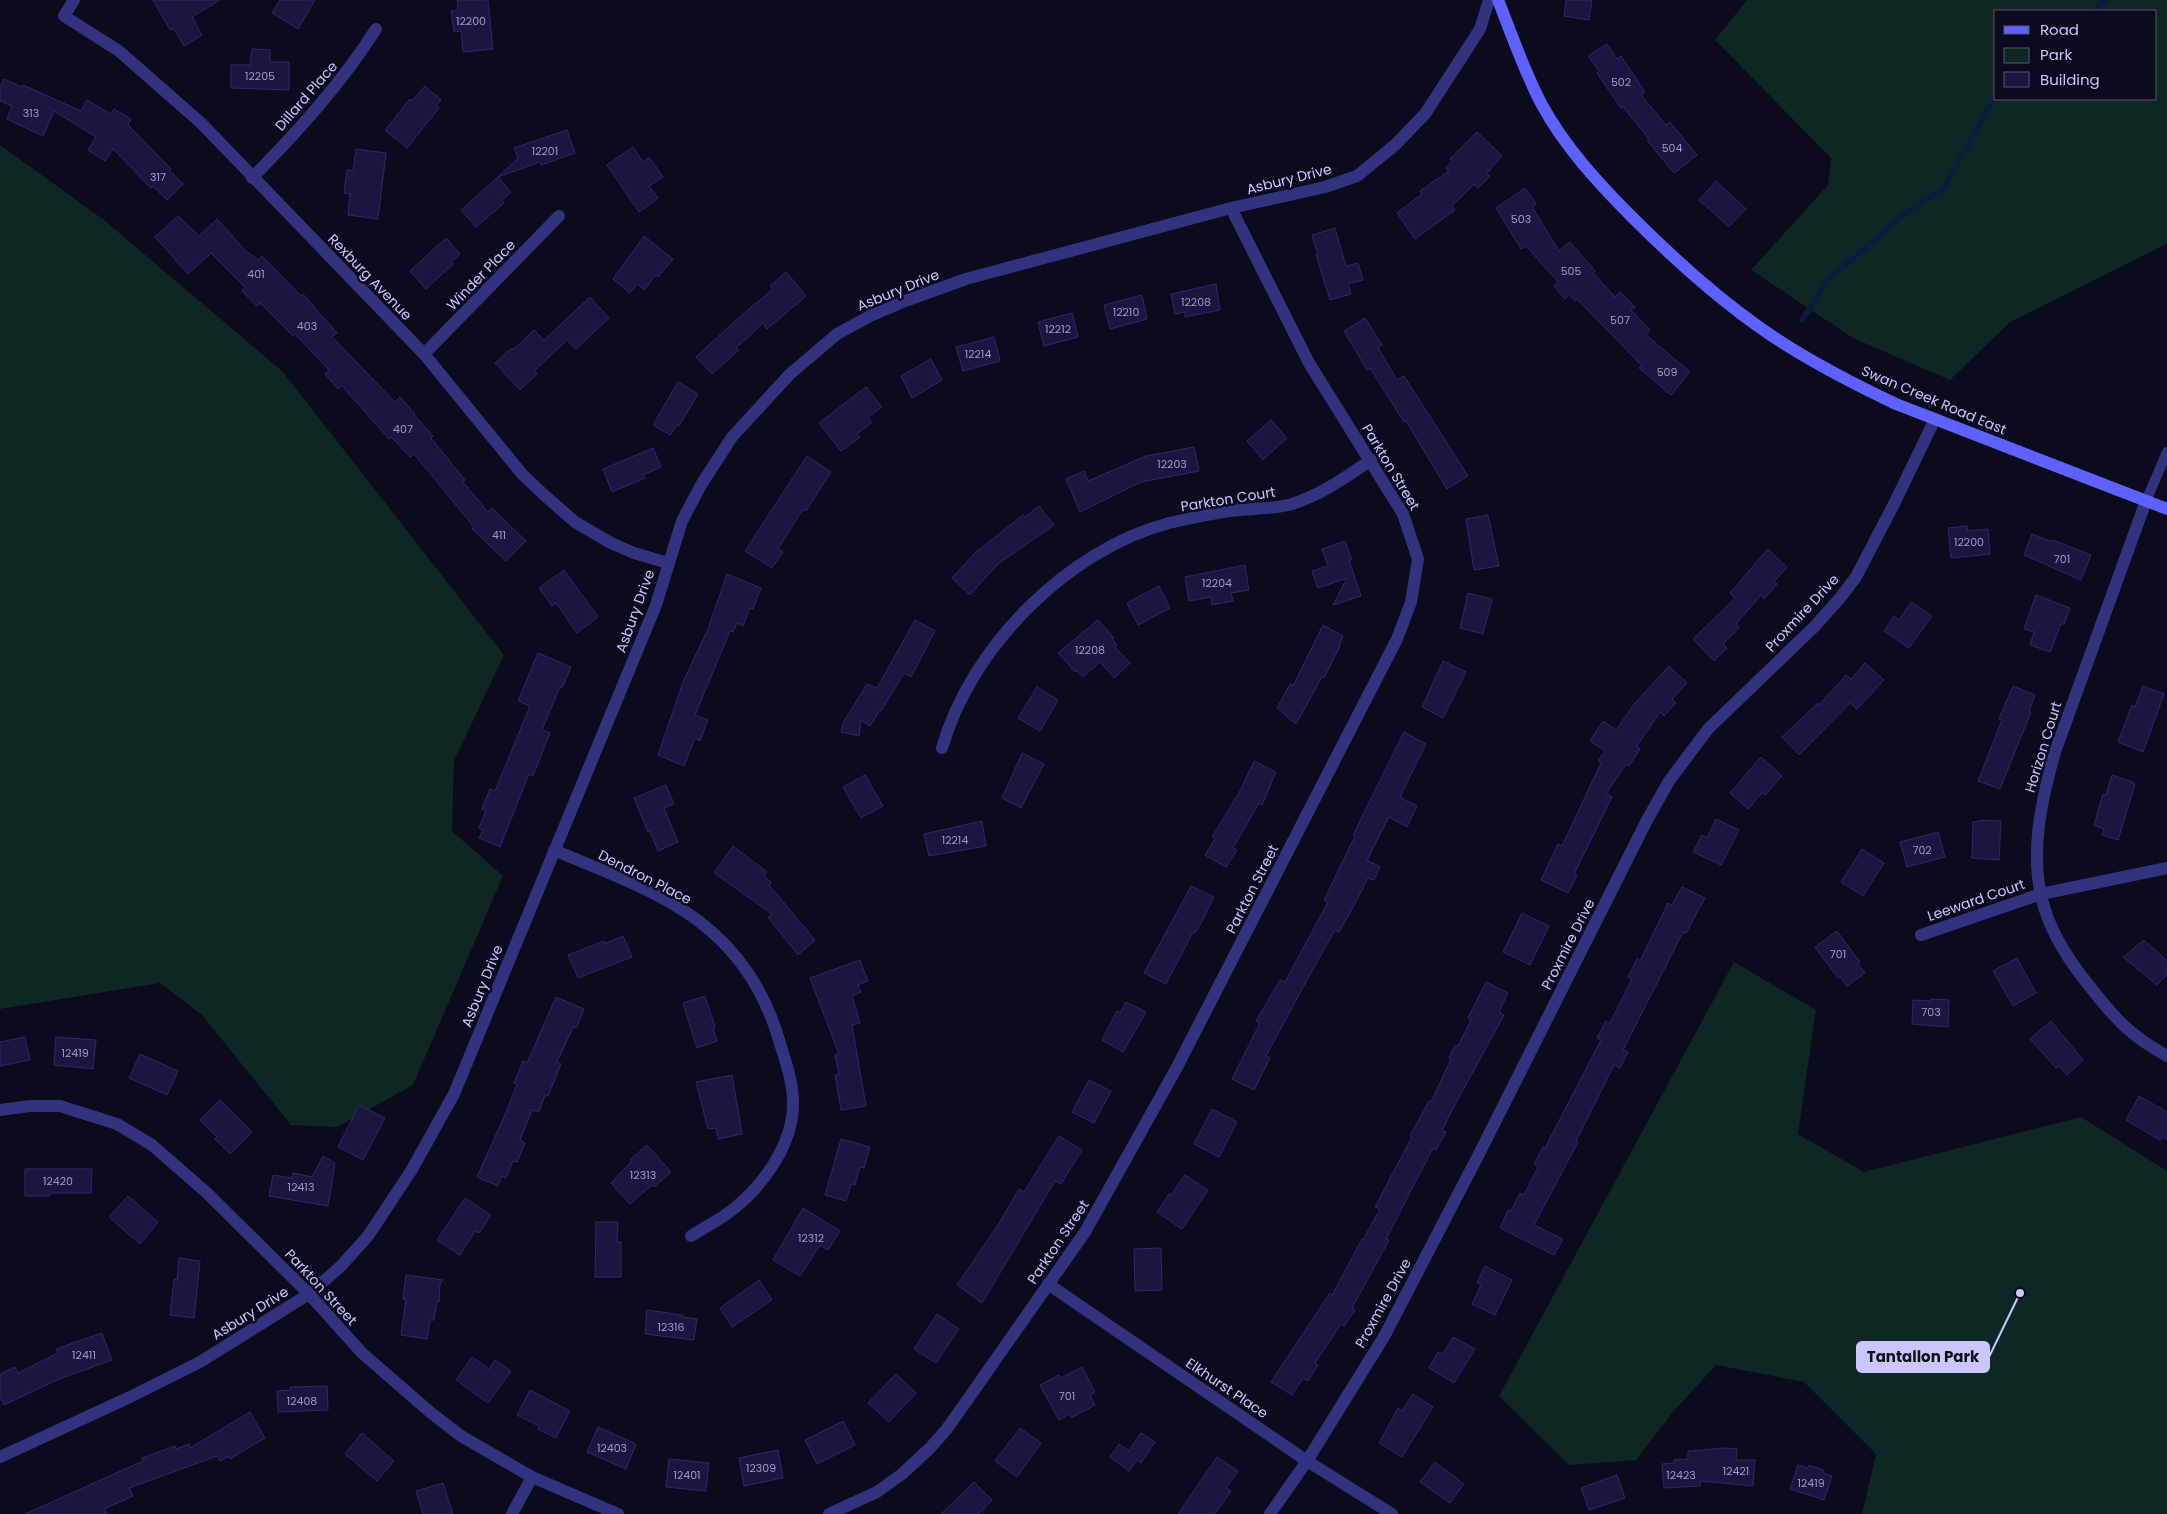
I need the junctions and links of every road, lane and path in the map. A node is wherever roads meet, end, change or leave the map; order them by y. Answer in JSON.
{"nodes":[{"id":1,"x":74,"y":0,"type":"edge"},
{"id":2,"x":1489,"y":0,"type":"edge"},
{"id":3,"x":1498,"y":0,"type":"edge"},
{"id":4,"x":376,"y":29,"type":"dead end"},
{"id":5,"x":252,"y":178,"type":"junction"},
{"id":6,"x":1231,"y":208,"type":"junction"},
{"id":7,"x":559,"y":216,"type":"dead end"},
{"id":8,"x":424,"y":354,"type":"junction"},
{"id":9,"x":1935,"y":419,"type":"junction"},
{"id":10,"x":2167,"y":452,"type":"edge"},
{"id":11,"x":1371,"y":460,"type":"junction"},
{"id":12,"x":2146,"y":500,"type":"junction"},
{"id":13,"x":2167,"y":509,"type":"edge"},
{"id":14,"x":668,"y":563,"type":"junction"},
{"id":15,"x":942,"y":748,"type":"dead end"},
{"id":16,"x":554,"y":850,"type":"junction"},
{"id":17,"x":2167,"y":868,"type":"edge"},
{"id":18,"x":2041,"y":894,"type":"junction"},
{"id":19,"x":1921,"y":935,"type":"dead end"},
{"id":20,"x":2167,"y":1056,"type":"edge"},
{"id":21,"x":0,"y":1110,"type":"edge"},
{"id":22,"x":692,"y":1236,"type":"dead end"},
{"id":23,"x":1048,"y":1284,"type":"junction"},
{"id":24,"x":309,"y":1294,"type":"junction"},
{"id":25,"x":0,"y":1457,"type":"edge"},
{"id":26,"x":1307,"y":1461,"type":"junction"},
{"id":27,"x":532,"y":1478,"type":"junction"},
{"id":28,"x":512,"y":1514,"type":"edge"},
{"id":29,"x":618,"y":1514,"type":"edge"},
{"id":30,"x":829,"y":1514,"type":"edge"},
{"id":31,"x":1270,"y":1514,"type":"edge"},
{"id":32,"x":1392,"y":1514,"type":"edge"}],
"edges":[{"from":1,"to":5,"type":"street","name":"Rexburg Avenue"},
{"from":2,"to":6,"type":"street","name":"Asbury Drive"},
{"from":3,"to":9,"type":"main road","name":"Swan Creek Road East"},
{"from":4,"to":5,"type":"street","name":"Dillard Place"},
{"from":5,"to":8,"type":"street","name":"Rexburg Avenue"},
{"from":6,"to":11,"type":"street","name":"Parkton Street"},
{"from":6,"to":14,"type":"street","name":"Asbury Drive"},
{"from":7,"to":8,"type":"street","name":"Winder Place"},
{"from":8,"to":14,"type":"street","name":"Rexburg Avenue"},
{"from":9,"to":12,"type":"main road","name":"Swan Creek Road East"},
{"from":9,"to":26,"type":"street","name":"Proxmire Drive"},
{"from":10,"to":12,"type":"lane"},
{"from":11,"to":15,"type":"street","name":"Parkton Court"},
{"from":11,"to":23,"type":"street","name":"Parkton Street"},
{"from":12,"to":13,"type":"main road","name":"Swan Creek Road East"},
{"from":12,"to":18,"type":"street","name":"Horizon Court"},
{"from":14,"to":16,"type":"street","name":"Asbury Drive"},
{"from":16,"to":22,"type":"street","name":"Dendron Place"},
{"from":16,"to":24,"type":"street","name":"Asbury Drive"},
{"from":17,"to":18,"type":"street","name":"Leeward Court"},
{"from":18,"to":19,"type":"street","name":"Leeward Court"},
{"from":18,"to":20,"type":"street","name":"Horizon Court"},
{"from":21,"to":24,"type":"street","name":"Parkton Street"},
{"from":23,"to":26,"type":"street","name":"Elkhurst Place"},
{"from":23,"to":30,"type":"street","name":"Parkton Street"},
{"from":24,"to":25,"type":"street","name":"Asbury Drive"},
{"from":24,"to":27,"type":"street","name":"Parkton Street"},
{"from":26,"to":31,"type":"street","name":"Proxmire Drive"},
{"from":26,"to":32,"type":"street","name":"Elkhurst Place"},
{"from":27,"to":28,"type":"street"},
{"from":27,"to":29,"type":"street","name":"Parkton Street"}]}
